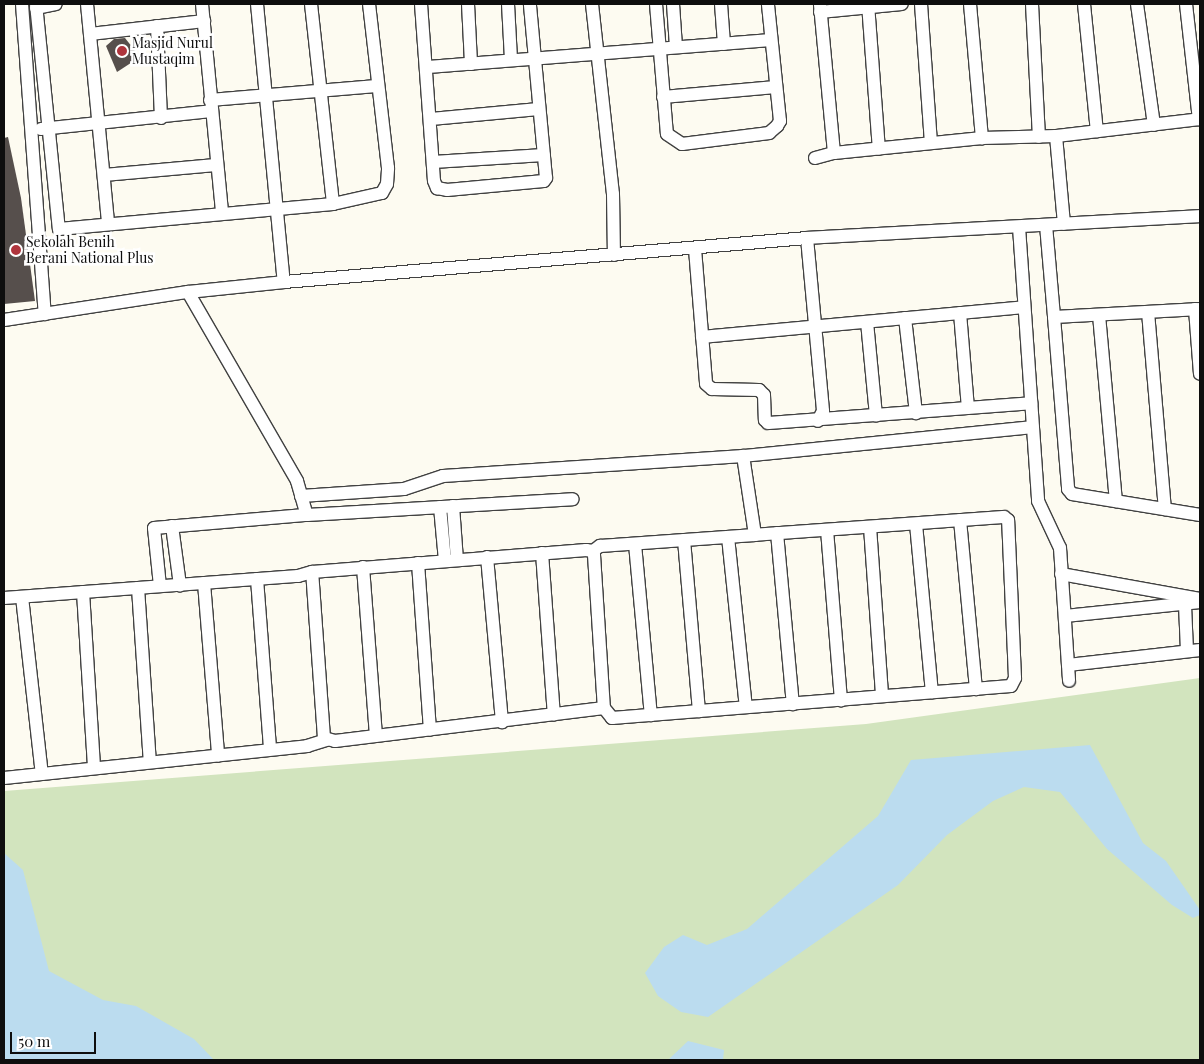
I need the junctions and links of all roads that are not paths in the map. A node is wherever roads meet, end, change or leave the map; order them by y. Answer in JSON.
{"nodes":[{"id":1,"x":22,"y":4,"type":"edge"},
{"id":2,"x":56,"y":4,"type":"edge"},
{"id":3,"x":87,"y":4,"type":"edge"},
{"id":4,"x":202,"y":4,"type":"edge"},
{"id":5,"x":258,"y":4,"type":"edge"},
{"id":6,"x":311,"y":4,"type":"edge"},
{"id":7,"x":369,"y":4,"type":"edge"},
{"id":8,"x":421,"y":4,"type":"edge"},
{"id":9,"x":468,"y":4,"type":"edge"},
{"id":10,"x":508,"y":4,"type":"edge"},
{"id":11,"x":530,"y":4,"type":"edge"},
{"id":12,"x":592,"y":4,"type":"edge"},
{"id":13,"x":656,"y":4,"type":"edge"},
{"id":14,"x":673,"y":4,"type":"edge"},
{"id":15,"x":721,"y":4,"type":"edge"},
{"id":16,"x":768,"y":4,"type":"edge"},
{"id":17,"x":902,"y":4,"type":"edge"},
{"id":18,"x":921,"y":4,"type":"edge"},
{"id":19,"x":970,"y":4,"type":"edge"},
{"id":20,"x":1032,"y":4,"type":"edge"},
{"id":21,"x":1084,"y":4,"type":"edge"},
{"id":22,"x":1137,"y":4,"type":"edge"},
{"id":23,"x":1186,"y":4,"type":"edge"},
{"id":24,"x":868,"y":5,"type":"edge"},
{"id":25,"x":36,"y":6,"type":"edge"},
{"id":26,"x":820,"y":8,"type":"edge"},
{"id":27,"x":204,"y":20,"type":"junction"},
{"id":28,"x":157,"y":26,"type":"junction"},
{"id":29,"x":90,"y":34,"type":"junction"},
{"id":30,"x":771,"y":40,"type":"junction"},
{"id":31,"x":724,"y":44,"type":"junction"},
{"id":32,"x":676,"y":47,"type":"junction"},
{"id":33,"x":659,"y":48,"type":"junction"},
{"id":34,"x":596,"y":53,"type":"junction"},
{"id":35,"x":534,"y":58,"type":"junction"},
{"id":36,"x":511,"y":60,"type":"junction"},
{"id":37,"x":471,"y":64,"type":"junction"},
{"id":38,"x":428,"y":67,"type":"junction"},
{"id":39,"x":376,"y":86,"type":"junction"},
{"id":40,"x":776,"y":87,"type":"junction"},
{"id":41,"x":322,"y":90,"type":"junction"},
{"id":42,"x":266,"y":93,"type":"junction"},
{"id":43,"x":663,"y":97,"type":"junction"},
{"id":44,"x":211,"y":105,"type":"junction"},
{"id":45,"x":539,"y":109,"type":"junction"},
{"id":46,"x":162,"y":118,"type":"junction"},
{"id":47,"x":431,"y":119,"type":"junction"},
{"id":48,"x":1200,"y":119,"type":"edge"},
{"id":49,"x":99,"y":123,"type":"junction"},
{"id":50,"x":1154,"y":125,"type":"junction"},
{"id":51,"x":48,"y":127,"type":"junction"},
{"id":52,"x":31,"y":131,"type":"junction"},
{"id":53,"x":1097,"y":131,"type":"junction"},
{"id":54,"x":1056,"y":136,"type":"junction"},
{"id":55,"x":1039,"y":137,"type":"junction"},
{"id":56,"x":982,"y":138,"type":"junction"},
{"id":57,"x":931,"y":143,"type":"junction"},
{"id":58,"x":879,"y":149,"type":"junction"},
{"id":59,"x":834,"y":154,"type":"junction"},
{"id":60,"x":544,"y":155,"type":"junction"},
{"id":61,"x":815,"y":158,"type":"dead end"},
{"id":62,"x":433,"y":162,"type":"junction"},
{"id":63,"x":216,"y":165,"type":"junction"},
{"id":64,"x":104,"y":175,"type":"junction"},
{"id":65,"x":333,"y":204,"type":"junction"},
{"id":66,"x":277,"y":208,"type":"junction"},
{"id":67,"x":222,"y":212,"type":"junction"},
{"id":68,"x":1200,"y":216,"type":"edge"},
{"id":69,"x":108,"y":223,"type":"junction"},
{"id":70,"x":1064,"y":224,"type":"junction"},
{"id":71,"x":1046,"y":225,"type":"junction"},
{"id":72,"x":1019,"y":227,"type":"junction"},
{"id":73,"x":806,"y":238,"type":"junction"},
{"id":74,"x":695,"y":249,"type":"junction"},
{"id":75,"x":614,"y":254,"type":"junction"},
{"id":76,"x":284,"y":282,"type":"junction"},
{"id":77,"x":188,"y":292,"type":"junction"},
{"id":78,"x":1024,"y":306,"type":"junction"},
{"id":79,"x":1198,"y":309,"type":"edge"},
{"id":80,"x":1148,"y":312,"type":"junction"},
{"id":81,"x":960,"y":313,"type":"junction"},
{"id":82,"x":45,"y":314,"type":"junction"},
{"id":83,"x":1099,"y":314,"type":"junction"},
{"id":84,"x":1054,"y":317,"type":"junction"},
{"id":85,"x":905,"y":318,"type":"junction"},
{"id":86,"x":4,"y":320,"type":"edge"},
{"id":87,"x":867,"y":322,"type":"junction"},
{"id":88,"x":815,"y":327,"type":"junction"},
{"id":89,"x":702,"y":337,"type":"junction"},
{"id":90,"x":1200,"y":355,"type":"edge"},
{"id":91,"x":1200,"y":374,"type":"edge"},
{"id":92,"x":1031,"y":403,"type":"junction"},
{"id":93,"x":968,"y":408,"type":"junction"},
{"id":94,"x":916,"y":413,"type":"junction"},
{"id":95,"x":876,"y":416,"type":"junction"},
{"id":96,"x":818,"y":421,"type":"junction"},
{"id":97,"x":1033,"y":428,"type":"junction"},
{"id":98,"x":743,"y":456,"type":"junction"},
{"id":99,"x":302,"y":496,"type":"junction"},
{"id":100,"x":572,"y":499,"type":"dead end"},
{"id":101,"x":1116,"y":501,"type":"junction"},
{"id":102,"x":453,"y":506,"type":"junction"},
{"id":103,"x":440,"y":507,"type":"junction"},
{"id":104,"x":1165,"y":509,"type":"junction"},
{"id":105,"x":307,"y":515,"type":"junction"},
{"id":106,"x":1200,"y":515,"type":"edge"},
{"id":107,"x":960,"y":520,"type":"junction"},
{"id":108,"x":916,"y":524,"type":"junction"},
{"id":109,"x":172,"y":526,"type":"junction"},
{"id":110,"x":870,"y":527,"type":"junction"},
{"id":111,"x":827,"y":530,"type":"junction"},
{"id":112,"x":777,"y":533,"type":"junction"},
{"id":113,"x":755,"y":535,"type":"junction"},
{"id":114,"x":728,"y":537,"type":"junction"},
{"id":115,"x":684,"y":540,"type":"junction"},
{"id":116,"x":635,"y":544,"type":"junction"},
{"id":117,"x":593,"y":551,"type":"junction"},
{"id":118,"x":542,"y":553,"type":"junction"},
{"id":119,"x":487,"y":557,"type":"junction"},
{"id":120,"x":451,"y":560,"type":"junction"},
{"id":121,"x":418,"y":563,"type":"junction"},
{"id":122,"x":363,"y":567,"type":"junction"},
{"id":123,"x":312,"y":572,"type":"junction"},
{"id":124,"x":1062,"y":574,"type":"junction"},
{"id":125,"x":256,"y":579,"type":"junction"},
{"id":126,"x":204,"y":583,"type":"junction"},
{"id":127,"x":180,"y":585,"type":"junction"},
{"id":128,"x":160,"y":586,"type":"junction"},
{"id":129,"x":138,"y":588,"type":"junction"},
{"id":130,"x":83,"y":592,"type":"junction"},
{"id":131,"x":22,"y":597,"type":"junction"},
{"id":132,"x":4,"y":598,"type":"edge"},
{"id":133,"x":1200,"y":601,"type":"edge"},
{"id":134,"x":1185,"y":605,"type":"junction"},
{"id":135,"x":1064,"y":616,"type":"junction"},
{"id":136,"x":1194,"y":650,"type":"edge"},
{"id":137,"x":1068,"y":665,"type":"junction"},
{"id":138,"x":1069,"y":681,"type":"dead end"},
{"id":139,"x":976,"y":689,"type":"junction"},
{"id":140,"x":932,"y":692,"type":"junction"},
{"id":141,"x":882,"y":696,"type":"junction"},
{"id":142,"x":840,"y":700,"type":"junction"},
{"id":143,"x":793,"y":704,"type":"junction"},
{"id":144,"x":746,"y":707,"type":"junction"},
{"id":145,"x":604,"y":708,"type":"junction"},
{"id":146,"x":699,"y":711,"type":"junction"},
{"id":147,"x":554,"y":715,"type":"junction"},
{"id":148,"x":651,"y":715,"type":"junction"},
{"id":149,"x":502,"y":722,"type":"junction"},
{"id":150,"x":430,"y":730,"type":"junction"},
{"id":151,"x":376,"y":736,"type":"junction"},
{"id":152,"x":327,"y":740,"type":"junction"},
{"id":153,"x":270,"y":750,"type":"junction"},
{"id":154,"x":218,"y":755,"type":"junction"},
{"id":155,"x":150,"y":762,"type":"junction"},
{"id":156,"x":94,"y":768,"type":"junction"},
{"id":157,"x":42,"y":774,"type":"junction"},
{"id":158,"x":4,"y":778,"type":"edge"}],
"edges":[{"from":1,"to":52,"type":"street"},
{"from":2,"to":25,"type":"street"},
{"from":3,"to":29,"type":"street"},
{"from":4,"to":27,"type":"street"},
{"from":5,"to":42,"type":"street"},
{"from":6,"to":41,"type":"street"},
{"from":7,"to":39,"type":"street"},
{"from":8,"to":38,"type":"street"},
{"from":9,"to":37,"type":"street"},
{"from":10,"to":36,"type":"street"},
{"from":11,"to":35,"type":"street"},
{"from":12,"to":34,"type":"street"},
{"from":13,"to":33,"type":"street"},
{"from":14,"to":32,"type":"street"},
{"from":15,"to":31,"type":"street"},
{"from":16,"to":30,"type":"street"},
{"from":17,"to":24,"type":"street"},
{"from":18,"to":57,"type":"street"},
{"from":19,"to":56,"type":"street"},
{"from":20,"to":55,"type":"street"},
{"from":21,"to":53,"type":"street"},
{"from":22,"to":50,"type":"street"},
{"from":23,"to":48,"type":"street"},
{"from":24,"to":26,"type":"street"},
{"from":24,"to":58,"type":"street"},
{"from":25,"to":51,"type":"street"},
{"from":26,"to":59,"type":"street"},
{"from":27,"to":28,"type":"street"},
{"from":27,"to":44,"type":"street"},
{"from":28,"to":29,"type":"street"},
{"from":28,"to":46,"type":"street"},
{"from":29,"to":49,"type":"street"},
{"from":30,"to":31,"type":"street"},
{"from":30,"to":40,"type":"street"},
{"from":31,"to":32,"type":"street"},
{"from":32,"to":33,"type":"street"},
{"from":33,"to":34,"type":"street"},
{"from":33,"to":43,"type":"street"},
{"from":34,"to":35,"type":"street"},
{"from":34,"to":75,"type":"street"},
{"from":35,"to":36,"type":"street"},
{"from":35,"to":45,"type":"street"},
{"from":36,"to":37,"type":"street"},
{"from":37,"to":38,"type":"street"},
{"from":38,"to":47,"type":"street"},
{"from":39,"to":41,"type":"street"},
{"from":39,"to":65,"type":"street"},
{"from":40,"to":43,"type":"street"},
{"from":40,"to":43,"type":"street"},
{"from":41,"to":42,"type":"street"},
{"from":41,"to":65,"type":"street"},
{"from":42,"to":44,"type":"street"},
{"from":42,"to":66,"type":"street"},
{"from":44,"to":46,"type":"street"},
{"from":44,"to":63,"type":"street"},
{"from":45,"to":47,"type":"street"},
{"from":45,"to":60,"type":"street"},
{"from":46,"to":49,"type":"street"},
{"from":47,"to":62,"type":"street"},
{"from":48,"to":50,"type":"street"},
{"from":49,"to":51,"type":"street"},
{"from":49,"to":64,"type":"street"},
{"from":50,"to":53,"type":"street"},
{"from":51,"to":52,"type":"street"},
{"from":51,"to":69,"type":"street"},
{"from":52,"to":82,"type":"street"},
{"from":53,"to":54,"type":"street"},
{"from":54,"to":55,"type":"street"},
{"from":54,"to":70,"type":"street"},
{"from":55,"to":56,"type":"street"},
{"from":56,"to":57,"type":"street"},
{"from":57,"to":58,"type":"street"},
{"from":58,"to":59,"type":"street"},
{"from":59,"to":61,"type":"street"},
{"from":60,"to":62,"type":"street"},
{"from":60,"to":62,"type":"street"},
{"from":63,"to":64,"type":"street"},
{"from":63,"to":67,"type":"street"},
{"from":64,"to":69,"type":"street"},
{"from":65,"to":66,"type":"street"},
{"from":66,"to":67,"type":"street"},
{"from":66,"to":76,"type":"street"},
{"from":67,"to":69,"type":"street"},
{"from":68,"to":70,"type":"street"},
{"from":70,"to":71,"type":"street"},
{"from":71,"to":72,"type":"street"},
{"from":71,"to":84,"type":"street"},
{"from":72,"to":73,"type":"street"},
{"from":72,"to":78,"type":"street"},
{"from":73,"to":74,"type":"street"},
{"from":73,"to":88,"type":"street"},
{"from":74,"to":75,"type":"street"},
{"from":74,"to":89,"type":"street"},
{"from":75,"to":76,"type":"street"},
{"from":76,"to":77,"type":"street"},
{"from":77,"to":82,"type":"street"},
{"from":77,"to":99,"type":"street"},
{"from":78,"to":81,"type":"street"},
{"from":78,"to":92,"type":"street"},
{"from":79,"to":80,"type":"street"},
{"from":79,"to":90,"type":"street"},
{"from":80,"to":83,"type":"street"},
{"from":80,"to":104,"type":"street"},
{"from":81,"to":85,"type":"street"},
{"from":81,"to":93,"type":"street"},
{"from":82,"to":86,"type":"street"},
{"from":83,"to":84,"type":"street"},
{"from":83,"to":101,"type":"street"},
{"from":84,"to":101,"type":"street"},
{"from":85,"to":87,"type":"street"},
{"from":85,"to":94,"type":"street"},
{"from":87,"to":88,"type":"street"},
{"from":87,"to":95,"type":"street"},
{"from":88,"to":89,"type":"street"},
{"from":88,"to":96,"type":"street"},
{"from":89,"to":96,"type":"street"},
{"from":90,"to":91,"type":"street"},
{"from":92,"to":93,"type":"street"},
{"from":92,"to":97,"type":"street"},
{"from":93,"to":94,"type":"street"},
{"from":94,"to":95,"type":"street"},
{"from":95,"to":96,"type":"street"},
{"from":97,"to":98,"type":"street"},
{"from":97,"to":124,"type":"street"},
{"from":98,"to":99,"type":"street"},
{"from":98,"to":113,"type":"street"},
{"from":99,"to":105,"type":"street"},
{"from":100,"to":102,"type":"street"},
{"from":101,"to":104,"type":"street"},
{"from":102,"to":103,"type":"street"},
{"from":102,"to":120,"type":"street"},
{"from":103,"to":105,"type":"street"},
{"from":103,"to":120,"type":"street"},
{"from":104,"to":106,"type":"street"},
{"from":105,"to":109,"type":"street"},
{"from":107,"to":108,"type":"street"},
{"from":107,"to":139,"type":"street"},
{"from":107,"to":139,"type":"street"},
{"from":108,"to":110,"type":"street"},
{"from":108,"to":140,"type":"street"},
{"from":109,"to":127,"type":"street"},
{"from":109,"to":128,"type":"street"},
{"from":110,"to":111,"type":"street"},
{"from":110,"to":141,"type":"street"},
{"from":111,"to":112,"type":"street"},
{"from":111,"to":142,"type":"street"},
{"from":112,"to":113,"type":"street"},
{"from":112,"to":143,"type":"street"},
{"from":113,"to":114,"type":"street"},
{"from":114,"to":115,"type":"street"},
{"from":114,"to":144,"type":"street"},
{"from":115,"to":116,"type":"street"},
{"from":115,"to":146,"type":"street"},
{"from":116,"to":117,"type":"street"},
{"from":116,"to":148,"type":"street"},
{"from":117,"to":118,"type":"street"},
{"from":117,"to":145,"type":"street"},
{"from":118,"to":119,"type":"street"},
{"from":118,"to":147,"type":"street"},
{"from":119,"to":120,"type":"street"},
{"from":119,"to":149,"type":"street"},
{"from":120,"to":121,"type":"street"},
{"from":121,"to":122,"type":"street"},
{"from":121,"to":150,"type":"street"},
{"from":122,"to":123,"type":"street"},
{"from":122,"to":151,"type":"street"},
{"from":123,"to":125,"type":"street"},
{"from":123,"to":152,"type":"street"},
{"from":124,"to":133,"type":"street"},
{"from":124,"to":135,"type":"street"},
{"from":125,"to":126,"type":"street"},
{"from":125,"to":153,"type":"street"},
{"from":126,"to":127,"type":"street"},
{"from":126,"to":154,"type":"street"},
{"from":127,"to":128,"type":"street"},
{"from":128,"to":129,"type":"street"},
{"from":129,"to":130,"type":"street"},
{"from":129,"to":155,"type":"street"},
{"from":130,"to":131,"type":"street"},
{"from":130,"to":156,"type":"street"},
{"from":131,"to":132,"type":"street"},
{"from":131,"to":157,"type":"street"},
{"from":133,"to":134,"type":"street"},
{"from":134,"to":135,"type":"street"},
{"from":134,"to":136,"type":"street"},
{"from":135,"to":137,"type":"street"},
{"from":136,"to":137,"type":"street"},
{"from":137,"to":138,"type":"street"},
{"from":139,"to":140,"type":"street"},
{"from":140,"to":141,"type":"street"},
{"from":141,"to":142,"type":"street"},
{"from":142,"to":143,"type":"street"},
{"from":143,"to":144,"type":"street"},
{"from":144,"to":146,"type":"street"},
{"from":145,"to":147,"type":"street"},
{"from":145,"to":148,"type":"street"},
{"from":146,"to":148,"type":"street"},
{"from":147,"to":149,"type":"street"},
{"from":149,"to":150,"type":"street"},
{"from":150,"to":151,"type":"street"},
{"from":151,"to":152,"type":"street"},
{"from":152,"to":153,"type":"street"},
{"from":153,"to":154,"type":"street"},
{"from":154,"to":155,"type":"street"},
{"from":155,"to":156,"type":"street"},
{"from":156,"to":157,"type":"street"},
{"from":157,"to":158,"type":"street"}]}
